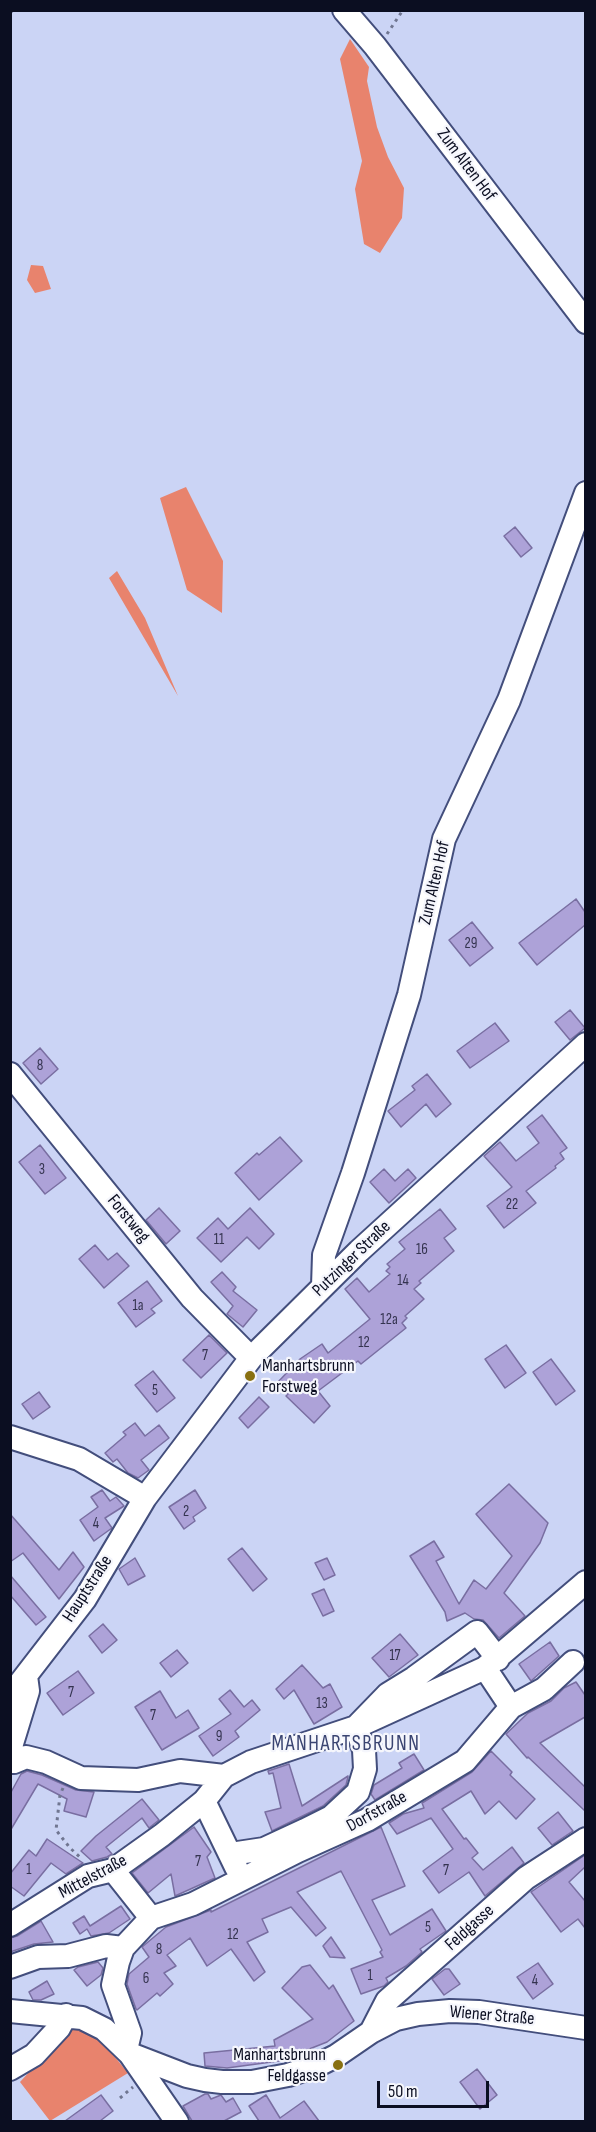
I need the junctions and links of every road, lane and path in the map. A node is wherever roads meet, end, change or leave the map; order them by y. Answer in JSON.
{"nodes":[{"id":1,"x":344,"y":10,"type":"edge"},
{"id":2,"x":403,"y":10,"type":"edge"},
{"id":3,"x":375,"y":46,"type":"junction"},
{"id":4,"x":585,"y":321,"type":"edge"},
{"id":5,"x":585,"y":493,"type":"edge"},
{"id":6,"x":585,"y":1044,"type":"edge"},
{"id":7,"x":10,"y":1074,"type":"edge"},
{"id":8,"x":322,"y":1286,"type":"junction"},
{"id":9,"x":251,"y":1358,"type":"junction"},
{"id":10,"x":10,"y":1437,"type":"edge"},
{"id":11,"x":145,"y":1498,"type":"junction"},
{"id":12,"x":585,"y":1582,"type":"edge"},
{"id":13,"x":573,"y":1662,"type":"dead end"},
{"id":14,"x":492,"y":1664,"type":"junction"},
{"id":15,"x":26,"y":1675,"type":"junction"},
{"id":16,"x":10,"y":1696,"type":"edge"},
{"id":17,"x":511,"y":1707,"type":"junction"},
{"id":18,"x":356,"y":1727,"type":"junction"},
{"id":19,"x":10,"y":1750,"type":"edge"},
{"id":20,"x":10,"y":1762,"type":"edge"},
{"id":21,"x":70,"y":1773,"type":"junction"},
{"id":22,"x":224,"y":1776,"type":"junction"},
{"id":23,"x":204,"y":1801,"type":"junction"},
{"id":24,"x":585,"y":1839,"type":"edge"},
{"id":25,"x":231,"y":1854,"type":"junction"},
{"id":26,"x":105,"y":1872,"type":"junction"},
{"id":27,"x":242,"y":1879,"type":"junction"},
{"id":28,"x":151,"y":1918,"type":"junction"},
{"id":29,"x":10,"y":1925,"type":"edge"},
{"id":30,"x":123,"y":1948,"type":"junction"},
{"id":31,"x":10,"y":1967,"type":"edge"},
{"id":32,"x":10,"y":2012,"type":"edge"},
{"id":33,"x":66,"y":2015,"type":"junction"},
{"id":34,"x":585,"y":2028,"type":"edge"},
{"id":35,"x":371,"y":2032,"type":"junction"},
{"id":36,"x":128,"y":2052,"type":"junction"},
{"id":37,"x":10,"y":2070,"type":"edge"},
{"id":38,"x":187,"y":2076,"type":"junction"},
{"id":39,"x":171,"y":2113,"type":"edge"}],
"edges":[{"from":1,"to":3,"type":"street","name":"Zum Alten Hof"},
{"from":2,"to":3,"type":"path"},
{"from":3,"to":4,"type":"street","name":"Zum Alten Hof"},
{"from":5,"to":8,"type":"street","name":"Zum Alten Hof"},
{"from":6,"to":8,"type":"street","name":"Putzinger Straße"},
{"from":7,"to":9,"type":"street","name":"Forstweg"},
{"from":8,"to":9,"type":"street","name":"Putzinger Straße"},
{"from":9,"to":11,"type":"street","name":"Putzinger Straße"},
{"from":10,"to":11,"type":"street"},
{"from":11,"to":15,"type":"street","name":"Hauptstraße"},
{"from":12,"to":14,"type":"street","name":"Mittelstraße"},
{"from":13,"to":17,"type":"street","name":"Dorfstraße"},
{"from":14,"to":17,"type":"street","name":"Mittelstraße"},
{"from":14,"to":18,"type":"street","name":"Mittelstraße"},
{"from":14,"to":18,"type":"street","name":"Mittelstraße"},
{"from":15,"to":16,"type":"street","name":"Hauptstraße"},
{"from":15,"to":19,"type":"street"},
{"from":17,"to":27,"type":"street","name":"Dorfstraße"},
{"from":18,"to":22,"type":"street","name":"Mittelstraße"},
{"from":18,"to":25,"type":"street","name":"Dorfstraße"},
{"from":20,"to":21,"type":"street"},
{"from":21,"to":22,"type":"street"},
{"from":21,"to":26,"type":"path"},
{"from":22,"to":23,"type":"street","name":"Mittelstraße"},
{"from":23,"to":25,"type":"street"},
{"from":23,"to":26,"type":"street","name":"Mittelstraße"},
{"from":24,"to":35,"type":"street","name":"Feldgasse"},
{"from":25,"to":27,"type":"street"},
{"from":26,"to":28,"type":"street"},
{"from":26,"to":29,"type":"street","name":"Mittelstraße"},
{"from":27,"to":28,"type":"street","name":"Dorfstraße"},
{"from":28,"to":30,"type":"street","name":"Dorfstraße"},
{"from":30,"to":31,"type":"street"},
{"from":30,"to":36,"type":"street","name":"Dorfstraße"},
{"from":32,"to":33,"type":"street"},
{"from":33,"to":36,"type":"street"},
{"from":33,"to":37,"type":"street"},
{"from":34,"to":35,"type":"street","name":"Wiener Straße"},
{"from":35,"to":38,"type":"street","name":"Wiener Straße"},
{"from":36,"to":38,"type":"street","name":"Wiener Straße"},
{"from":36,"to":39,"type":"street"},
{"from":38,"to":39,"type":"street"}]}
